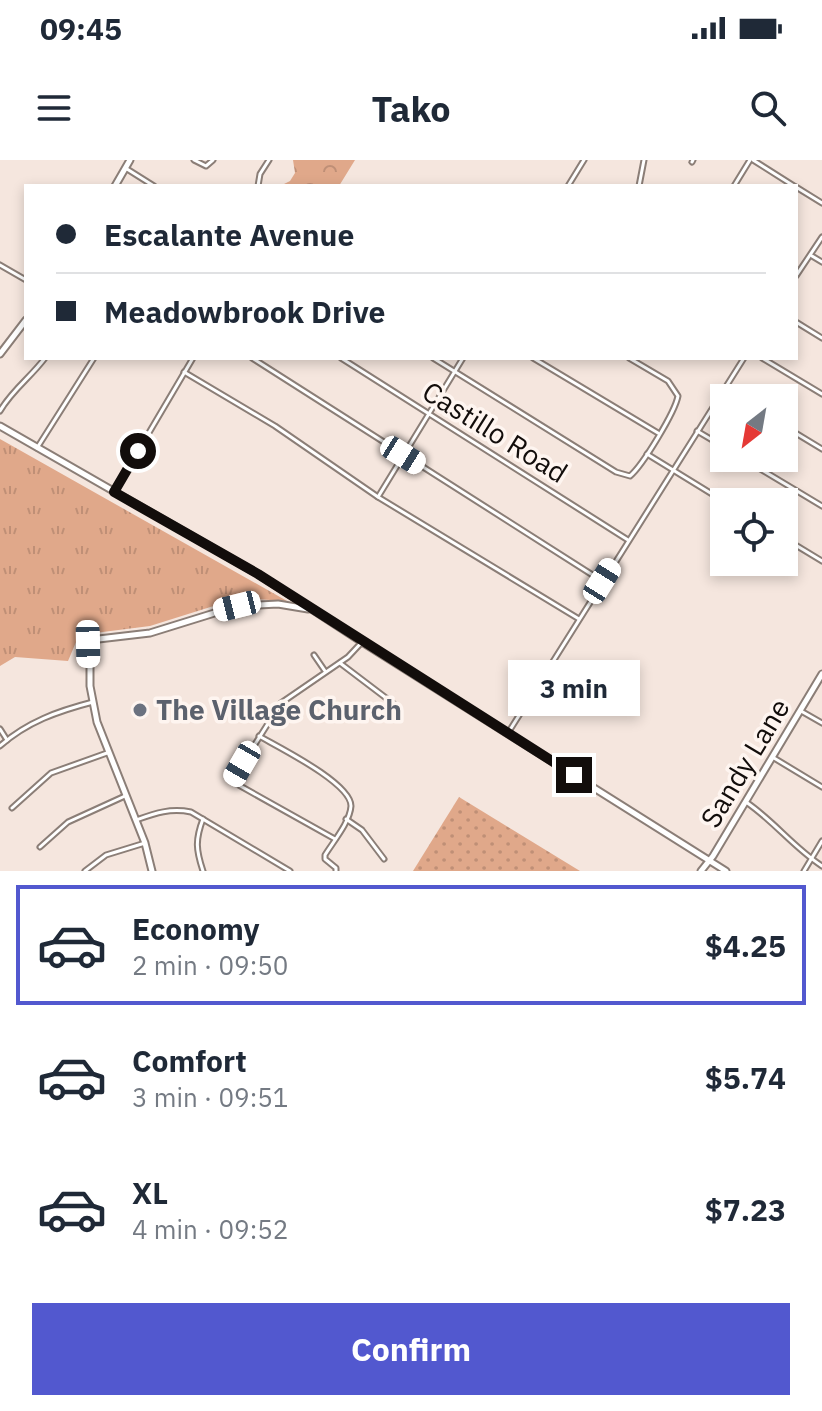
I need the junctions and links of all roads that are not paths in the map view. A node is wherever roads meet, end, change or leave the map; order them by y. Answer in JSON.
{"nodes":[{"id":1,"x":130,"y":160,"type":"edge"},
{"id":2,"x":194,"y":160,"type":"edge"},
{"id":3,"x":213,"y":160,"type":"edge"},
{"id":4,"x":269,"y":160,"type":"edge"},
{"id":5,"x":584,"y":160,"type":"edge"},
{"id":6,"x":644,"y":160,"type":"edge"},
{"id":7,"x":751,"y":160,"type":"edge"},
{"id":8,"x":125,"y":168,"type":"junction"},
{"id":9,"x":116,"y":184,"type":"edge"},
{"id":10,"x":151,"y":184,"type":"edge"},
{"id":11,"x":258,"y":184,"type":"edge"},
{"id":12,"x":569,"y":184,"type":"edge"},
{"id":13,"x":639,"y":184,"type":"edge"},
{"id":14,"x":735,"y":184,"type":"edge"},
{"id":15,"x":792,"y":184,"type":"edge"},
{"id":16,"x":798,"y":188,"type":"edge"},
{"id":17,"x":822,"y":203,"type":"edge"},
{"id":18,"x":822,"y":237,"type":"edge"},
{"id":19,"x":810,"y":255,"type":"junction"},
{"id":20,"x":822,"y":262,"type":"edge"},
{"id":21,"x":0,"y":265,"type":"edge"},
{"id":22,"x":798,"y":273,"type":"edge"},
{"id":23,"x":24,"y":279,"type":"edge"},
{"id":24,"x":24,"y":323,"type":"edge"},
{"id":25,"x":798,"y":323,"type":"edge"},
{"id":26,"x":822,"y":338,"type":"edge"},
{"id":27,"x":0,"y":354,"type":"edge"},
{"id":28,"x":43,"y":360,"type":"edge"},
{"id":29,"x":93,"y":360,"type":"edge"},
{"id":30,"x":192,"y":360,"type":"edge"},
{"id":31,"x":255,"y":360,"type":"edge"},
{"id":32,"x":344,"y":360,"type":"edge"},
{"id":33,"x":436,"y":360,"type":"edge"},
{"id":34,"x":462,"y":360,"type":"edge"},
{"id":35,"x":536,"y":360,"type":"edge"},
{"id":36,"x":632,"y":360,"type":"edge"},
{"id":37,"x":743,"y":360,"type":"edge"},
{"id":38,"x":765,"y":360,"type":"edge"},
{"id":39,"x":184,"y":372,"type":"junction"},
{"id":40,"x":455,"y":372,"type":"junction"},
{"id":41,"x":728,"y":384,"type":"edge"},
{"id":42,"x":822,"y":394,"type":"edge"},
{"id":43,"x":0,"y":411,"type":"edge"},
{"id":44,"x":710,"y":411,"type":"edge"},
{"id":45,"x":428,"y":415,"type":"junction"},
{"id":46,"x":0,"y":426,"type":"edge"},
{"id":47,"x":697,"y":431,"type":"junction"},
{"id":48,"x":658,"y":433,"type":"junction"},
{"id":49,"x":798,"y":434,"type":"edge"},
{"id":50,"x":710,"y":439,"type":"edge"},
{"id":51,"x":37,"y":448,"type":"junction"},
{"id":52,"x":822,"y":449,"type":"edge"},
{"id":53,"x":646,"y":454,"type":"junction"},
{"id":54,"x":403,"y":455,"type":"junction"},
{"id":55,"x":672,"y":469,"type":"junction"},
{"id":56,"x":765,"y":472,"type":"edge"},
{"id":57,"x":114,"y":492,"type":"junction"},
{"id":58,"x":710,"y":493,"type":"edge"},
{"id":59,"x":378,"y":497,"type":"junction"},
{"id":60,"x":822,"y":506,"type":"edge"},
{"id":61,"x":628,"y":540,"type":"junction"},
{"id":62,"x":798,"y":546,"type":"edge"},
{"id":63,"x":822,"y":561,"type":"edge"},
{"id":64,"x":602,"y":581,"type":"junction"},
{"id":65,"x":313,"y":610,"type":"junction"},
{"id":66,"x":579,"y":619,"type":"junction"},
{"id":67,"x":362,"y":642,"type":"junction"},
{"id":68,"x":314,"y":655,"type":"dead end"},
{"id":69,"x":340,"y":663,"type":"junction"},
{"id":70,"x":326,"y":672,"type":"junction"},
{"id":71,"x":822,"y":674,"type":"edge"},
{"id":72,"x":93,"y":702,"type":"junction"},
{"id":73,"x":394,"y":704,"type":"dead end"},
{"id":74,"x":800,"y":711,"type":"junction"},
{"id":75,"x":822,"y":723,"type":"edge"},
{"id":76,"x":0,"y":729,"type":"edge"},
{"id":77,"x":508,"y":733,"type":"junction"},
{"id":78,"x":259,"y":736,"type":"junction"},
{"id":79,"x":7,"y":740,"type":"junction"},
{"id":80,"x":0,"y":746,"type":"edge"},
{"id":81,"x":109,"y":752,"type":"junction"},
{"id":82,"x":772,"y":757,"type":"junction"},
{"id":83,"x":822,"y":787,"type":"edge"},
{"id":84,"x":126,"y":796,"type":"junction"},
{"id":85,"x":745,"y":802,"type":"junction"},
{"id":86,"x":12,"y":808,"type":"dead end"},
{"id":87,"x":203,"y":819,"type":"junction"},
{"id":88,"x":346,"y":819,"type":"junction"},
{"id":89,"x":134,"y":820,"type":"junction"},
{"id":90,"x":335,"y":839,"type":"junction"},
{"id":91,"x":822,"y":841,"type":"edge"},
{"id":92,"x":145,"y":843,"type":"junction"},
{"id":93,"x":40,"y":847,"type":"dead end"},
{"id":94,"x":384,"y":859,"type":"dead end"},
{"id":95,"x":811,"y":859,"type":"junction"},
{"id":96,"x":710,"y":860,"type":"junction"},
{"id":97,"x":281,"y":865,"type":"junction"},
{"id":98,"x":822,"y":866,"type":"edge"},
{"id":99,"x":85,"y":871,"type":"edge"},
{"id":100,"x":152,"y":871,"type":"edge"},
{"id":101,"x":203,"y":871,"type":"edge"},
{"id":102,"x":277,"y":871,"type":"edge"},
{"id":103,"x":290,"y":871,"type":"edge"},
{"id":104,"x":336,"y":871,"type":"edge"},
{"id":105,"x":701,"y":871,"type":"edge"},
{"id":106,"x":726,"y":871,"type":"edge"},
{"id":107,"x":804,"y":871,"type":"edge"}],
"edges":[{"from":1,"to":8,"type":"main road"},
{"from":2,"to":3,"type":"street"},
{"from":4,"to":11,"type":"street"},
{"from":5,"to":12,"type":"street"},
{"from":6,"to":13,"type":"street"},
{"from":7,"to":14,"type":"street"},
{"from":7,"to":15,"type":"street"},
{"from":8,"to":9,"type":"main road"},
{"from":8,"to":10,"type":"street"},
{"from":16,"to":17,"type":"street"},
{"from":18,"to":19,"type":"street"},
{"from":19,"to":20,"type":"street"},
{"from":19,"to":22,"type":"street"},
{"from":21,"to":23,"type":"street"},
{"from":24,"to":27,"type":"main road"},
{"from":25,"to":26,"type":"street"},
{"from":28,"to":43,"type":"street"},
{"from":29,"to":51,"type":"street"},
{"from":30,"to":39,"type":"street"},
{"from":31,"to":54,"type":"street"},
{"from":32,"to":45,"type":"street","name":"Castillo Road"},
{"from":33,"to":40,"type":"street"},
{"from":34,"to":40,"type":"street"},
{"from":35,"to":48,"type":"street"},
{"from":36,"to":48,"type":"street"},
{"from":37,"to":41,"type":"street"},
{"from":38,"to":42,"type":"street"},
{"from":39,"to":57,"type":"street"},
{"from":39,"to":59,"type":"street"},
{"from":40,"to":45,"type":"street"},
{"from":40,"to":53,"type":"street"},
{"from":44,"to":47,"type":"street"},
{"from":45,"to":54,"type":"street"},
{"from":45,"to":61,"type":"street","name":"Castillo Road"},
{"from":46,"to":51,"type":"main road"},
{"from":47,"to":50,"type":"street"},
{"from":47,"to":55,"type":"street"},
{"from":48,"to":53,"type":"street"},
{"from":49,"to":52,"type":"street"},
{"from":51,"to":57,"type":"main road"},
{"from":53,"to":55,"type":"street"},
{"from":54,"to":59,"type":"street"},
{"from":54,"to":64,"type":"street"},
{"from":55,"to":58,"type":"street"},
{"from":55,"to":61,"type":"street"},
{"from":56,"to":60,"type":"street"},
{"from":57,"to":65,"type":"main road"},
{"from":59,"to":66,"type":"street"},
{"from":61,"to":64,"type":"street"},
{"from":62,"to":63,"type":"street"},
{"from":64,"to":66,"type":"street"},
{"from":65,"to":67,"type":"main road"},
{"from":65,"to":72,"type":"main road"},
{"from":66,"to":77,"type":"street"},
{"from":67,"to":69,"type":"street"},
{"from":67,"to":77,"type":"main road"},
{"from":68,"to":70,"type":"street"},
{"from":69,"to":70,"type":"street"},
{"from":69,"to":73,"type":"street"},
{"from":70,"to":78,"type":"street"},
{"from":71,"to":74,"type":"main road","name":"Sandy Lane"},
{"from":72,"to":79,"type":"street"},
{"from":72,"to":81,"type":"main road"},
{"from":74,"to":75,"type":"street"},
{"from":74,"to":82,"type":"main road","name":"Sandy Lane"},
{"from":76,"to":79,"type":"street"},
{"from":77,"to":96,"type":"main road"},
{"from":78,"to":88,"type":"street"},
{"from":78,"to":90,"type":"street"},
{"from":79,"to":80,"type":"street"},
{"from":81,"to":84,"type":"main road"},
{"from":81,"to":86,"type":"street"},
{"from":82,"to":83,"type":"street"},
{"from":82,"to":85,"type":"main road","name":"Sandy Lane"},
{"from":84,"to":89,"type":"main road"},
{"from":84,"to":93,"type":"street"},
{"from":85,"to":95,"type":"street"},
{"from":85,"to":96,"type":"main road","name":"Sandy Lane"},
{"from":87,"to":89,"type":"street"},
{"from":87,"to":97,"type":"street"},
{"from":87,"to":101,"type":"street"},
{"from":88,"to":90,"type":"street"},
{"from":88,"to":94,"type":"street"},
{"from":89,"to":92,"type":"main road"},
{"from":90,"to":104,"type":"street"},
{"from":91,"to":95,"type":"street"},
{"from":92,"to":99,"type":"street"},
{"from":92,"to":100,"type":"main road"},
{"from":95,"to":98,"type":"street"},
{"from":95,"to":107,"type":"street"},
{"from":96,"to":105,"type":"main road","name":"Sandy Lane"},
{"from":96,"to":106,"type":"main road"},
{"from":97,"to":102,"type":"street"},
{"from":97,"to":103,"type":"street"}]}
